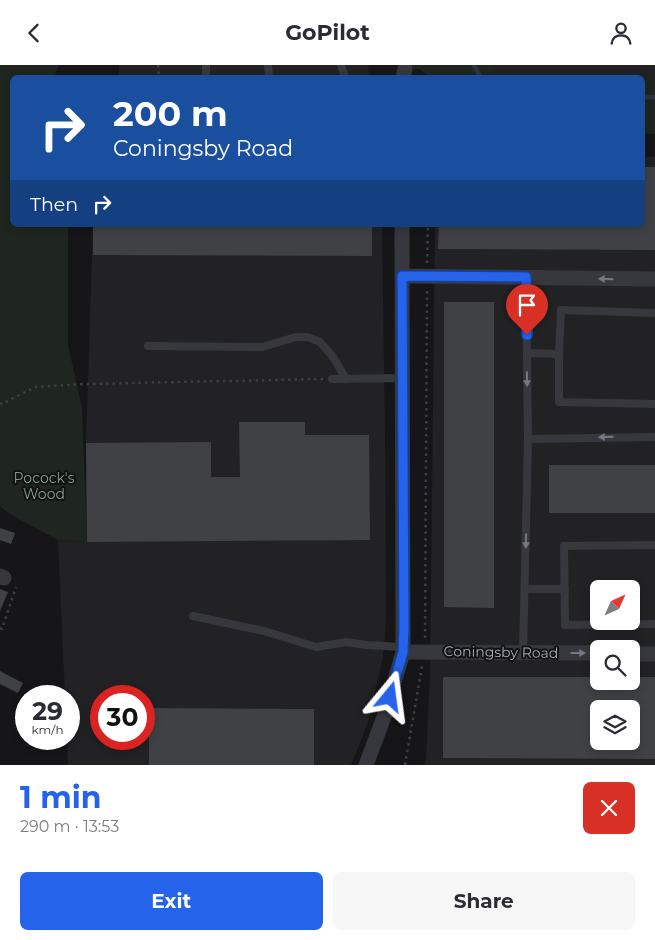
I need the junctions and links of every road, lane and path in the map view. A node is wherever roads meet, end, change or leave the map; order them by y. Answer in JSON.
{"nodes":[{"id":1,"x":402,"y":227,"type":"edge"},
{"id":2,"x":428,"y":227,"type":"edge"},
{"id":3,"x":427,"y":260,"type":"dead end"},
{"id":4,"x":402,"y":276,"type":"junction"},
{"id":5,"x":526,"y":277,"type":"junction"},
{"id":6,"x":655,"y":279,"type":"edge"},
{"id":7,"x":426,"y":307,"type":"dead end"},
{"id":8,"x":655,"y":313,"type":"edge"},
{"id":9,"x":148,"y":346,"type":"dead end"},
{"id":10,"x":527,"y":353,"type":"junction"},
{"id":11,"x":559,"y":354,"type":"junction"},
{"id":12,"x":402,"y":377,"type":"junction"},
{"id":13,"x":332,"y":379,"type":"joint"},
{"id":14,"x":346,"y":379,"type":"junction"},
{"id":15,"x":0,"y":403,"type":"edge"},
{"id":16,"x":655,"y":404,"type":"edge"},
{"id":17,"x":655,"y":437,"type":"edge"},
{"id":18,"x":528,"y":439,"type":"junction"},
{"id":19,"x":655,"y":545,"type":"edge"},
{"id":20,"x":2,"y":577,"type":"edge"},
{"id":21,"x":525,"y":589,"type":"junction"},
{"id":22,"x":565,"y":589,"type":"junction"},
{"id":23,"x":193,"y":616,"type":"dead end"},
{"id":24,"x":655,"y":624,"type":"edge"},
{"id":25,"x":0,"y":628,"type":"edge"},
{"id":26,"x":425,"y":636,"type":"dead end"},
{"id":27,"x":403,"y":649,"type":"junction"},
{"id":28,"x":523,"y":653,"type":"junction"},
{"id":29,"x":590,"y":653,"type":"edge"},
{"id":30,"x":640,"y":653,"type":"edge"},
{"id":31,"x":655,"y":654,"type":"edge"},
{"id":32,"x":421,"y":671,"type":"dead end"},
{"id":33,"x":366,"y":765,"type":"edge"},
{"id":34,"x":405,"y":765,"type":"edge"}],
"edges":[{"from":1,"to":4,"type":"street"},
{"from":2,"to":3,"type":"path"},
{"from":4,"to":5,"type":"street"},
{"from":4,"to":12,"type":"street"},
{"from":6,"to":5,"type":"street","one_way":true},
{"from":5,"to":10,"type":"lane"},
{"from":7,"to":26,"type":"path"},
{"from":8,"to":11,"type":"lane"},
{"from":9,"to":14,"type":"lane"},
{"from":10,"to":11,"type":"lane"},
{"from":10,"to":18,"type":"lane","one_way":true},
{"from":11,"to":16,"type":"lane"},
{"from":12,"to":14,"type":"lane"},
{"from":12,"to":27,"type":"street"},
{"from":13,"to":14,"type":"lane"},
{"from":13,"to":15,"type":"path"},
{"from":17,"to":18,"type":"lane","one_way":true},
{"from":18,"to":21,"type":"lane","one_way":true},
{"from":19,"to":22,"type":"lane"},
{"from":20,"to":25,"type":"path"},
{"from":21,"to":22,"type":"lane"},
{"from":21,"to":28,"type":"lane"},
{"from":22,"to":24,"type":"lane"},
{"from":23,"to":27,"type":"lane"},
{"from":27,"to":28,"type":"street","name":"Coningsby Road"},
{"from":27,"to":33,"type":"street"},
{"from":28,"to":29,"type":"street","name":"Coningsby Road","one_way":true},
{"from":30,"to":31,"type":"street"},
{"from":32,"to":34,"type":"path"}]}
